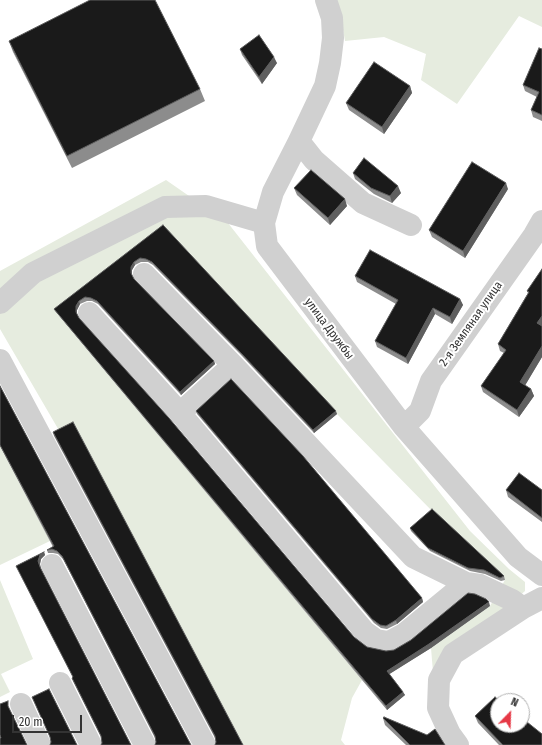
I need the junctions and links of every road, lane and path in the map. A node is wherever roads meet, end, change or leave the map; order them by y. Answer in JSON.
{"nodes":[{"id":1,"x":326,"y":0,"type":"edge"},
{"id":2,"x":299,"y":141,"type":"junction"},
{"id":3,"x":542,"y":221,"type":"edge"},
{"id":4,"x":264,"y":223,"type":"junction"},
{"id":5,"x":411,"y":226,"type":"dead end"},
{"id":6,"x":144,"y":274,"type":"dead end"},
{"id":7,"x":0,"y":303,"type":"edge"},
{"id":8,"x":89,"y":313,"type":"dead end"},
{"id":9,"x":0,"y":360,"type":"edge"},
{"id":10,"x":233,"y":365,"type":"junction"},
{"id":11,"x":180,"y":413,"type":"junction"},
{"id":12,"x":404,"y":427,"type":"junction"},
{"id":13,"x":52,"y":565,"type":"dead end"},
{"id":14,"x":542,"y":575,"type":"edge"},
{"id":15,"x":466,"y":583,"type":"junction"},
{"id":16,"x":542,"y":598,"type":"edge"},
{"id":17,"x":522,"y":608,"type":"junction"},
{"id":18,"x":60,"y":683,"type":"dead end"},
{"id":19,"x":21,"y":704,"type":"dead end"},
{"id":20,"x":40,"y":745,"type":"edge"},
{"id":21,"x":91,"y":745,"type":"edge"},
{"id":22,"x":145,"y":745,"type":"edge"},
{"id":23,"x":205,"y":745,"type":"edge"},
{"id":24,"x":458,"y":745,"type":"edge"}],
"edges":[{"from":1,"to":2,"type":"street","name":"улица Дружбы"},
{"from":2,"to":4,"type":"street","name":"улица Дружбы"},
{"from":2,"to":5,"type":"street"},
{"from":3,"to":12,"type":"street","name":"2-я Земляная улица"},
{"from":4,"to":7,"type":"street"},
{"from":4,"to":12,"type":"street","name":"улица Дружбы"},
{"from":6,"to":10,"type":"street"},
{"from":8,"to":11,"type":"street"},
{"from":9,"to":23,"type":"street"},
{"from":10,"to":11,"type":"street"},
{"from":10,"to":15,"type":"street"},
{"from":11,"to":15,"type":"street"},
{"from":12,"to":14,"type":"street","name":"улица Дружбы"},
{"from":13,"to":22,"type":"street"},
{"from":15,"to":17,"type":"street"},
{"from":16,"to":17,"type":"street"},
{"from":17,"to":24,"type":"street"},
{"from":18,"to":21,"type":"street"},
{"from":19,"to":20,"type":"street"}]}
